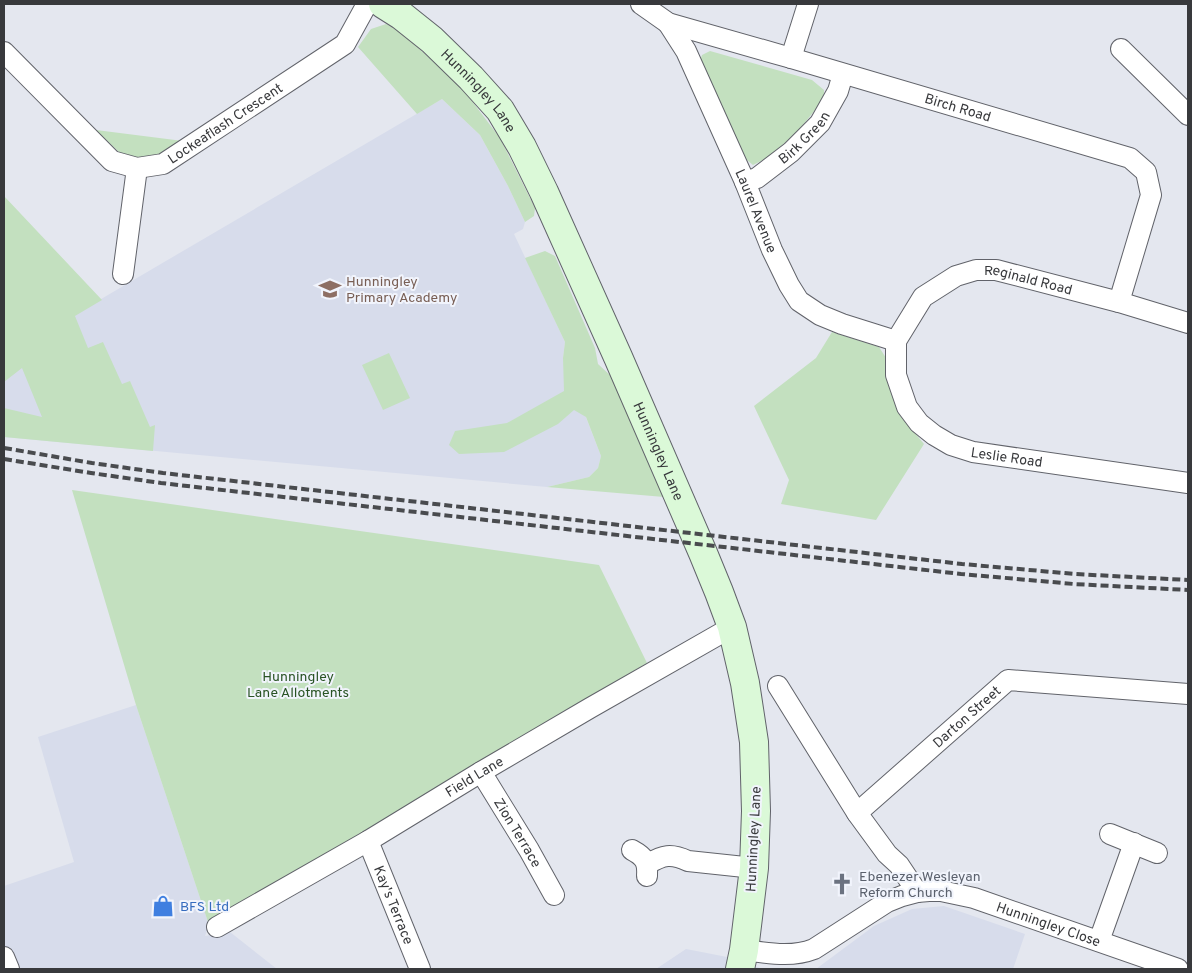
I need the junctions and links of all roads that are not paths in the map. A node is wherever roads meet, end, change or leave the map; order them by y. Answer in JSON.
{"nodes":[{"id":1,"x":367,"y":4,"type":"edge"},
{"id":2,"x":383,"y":4,"type":"edge"},
{"id":3,"x":641,"y":4,"type":"edge"},
{"id":4,"x":808,"y":4,"type":"edge"},
{"id":5,"x":668,"y":23,"type":"junction"},
{"id":6,"x":1121,"y":49,"type":"dead end"},
{"id":7,"x":4,"y":52,"type":"edge"},
{"id":8,"x":791,"y":58,"type":"junction"},
{"id":9,"x":843,"y":74,"type":"junction"},
{"id":10,"x":1188,"y":115,"type":"edge"},
{"id":11,"x":137,"y":168,"type":"junction"},
{"id":12,"x":745,"y":182,"type":"junction"},
{"id":13,"x":122,"y":274,"type":"dead end"},
{"id":14,"x":1119,"y":302,"type":"junction"},
{"id":15,"x":1188,"y":323,"type":"edge"},
{"id":16,"x":896,"y":341,"type":"junction"},
{"id":17,"x":1188,"y":483,"type":"edge"},
{"id":18,"x":732,"y":627,"type":"junction"},
{"id":19,"x":778,"y":686,"type":"dead end"},
{"id":20,"x":1188,"y":694,"type":"edge"},
{"id":21,"x":481,"y":772,"type":"junction"},
{"id":22,"x":858,"y":813,"type":"junction"},
{"id":23,"x":1110,"y":834,"type":"dead end"},
{"id":24,"x":368,"y":841,"type":"junction"},
{"id":25,"x":1134,"y":843,"type":"junction"},
{"id":26,"x":632,"y":850,"type":"dead end"},
{"id":27,"x":1157,"y":852,"type":"dead end"},
{"id":28,"x":754,"y":868,"type":"junction"},
{"id":29,"x":917,"y":892,"type":"junction"},
{"id":30,"x":554,"y":896,"type":"dead end"},
{"id":31,"x":217,"y":927,"type":"dead end"},
{"id":32,"x":1099,"y":941,"type":"junction"},
{"id":33,"x":4,"y":957,"type":"edge"},
{"id":34,"x":742,"y":959,"type":"edge"},
{"id":35,"x":9,"y":969,"type":"edge"},
{"id":36,"x":420,"y":969,"type":"edge"},
{"id":37,"x":1178,"y":969,"type":"edge"}],
"edges":[{"from":1,"to":11,"type":"street","name":"Lockeaflash Crescent"},
{"from":2,"to":18,"type":"main road","name":"Hunningley Lane"},
{"from":3,"to":5,"type":"street","name":"Birch Road"},
{"from":4,"to":8,"type":"street"},
{"from":5,"to":8,"type":"street","name":"Birch Road"},
{"from":5,"to":12,"type":"street","name":"Laurel Avenue"},
{"from":6,"to":10,"type":"street"},
{"from":7,"to":11,"type":"street","name":"Lockeaflash Crescent"},
{"from":8,"to":9,"type":"street","name":"Birch Road"},
{"from":9,"to":12,"type":"street","name":"Birk Green"},
{"from":9,"to":14,"type":"street","name":"Birch Road"},
{"from":11,"to":13,"type":"street"},
{"from":12,"to":16,"type":"street","name":"Laurel Avenue"},
{"from":14,"to":15,"type":"street","name":"Reginald Road"},
{"from":14,"to":16,"type":"street","name":"Reginald Road"},
{"from":16,"to":17,"type":"street","name":"Leslie Road"},
{"from":18,"to":21,"type":"street","name":"Field Lane"},
{"from":18,"to":28,"type":"main road","name":"Hunningley Lane"},
{"from":19,"to":22,"type":"street"},
{"from":20,"to":22,"type":"street","name":"Darton Street"},
{"from":21,"to":24,"type":"street","name":"Field Lane"},
{"from":21,"to":30,"type":"street","name":"Zion Terrace"},
{"from":22,"to":29,"type":"street"},
{"from":23,"to":25,"type":"street"},
{"from":24,"to":31,"type":"street","name":"Field Lane"},
{"from":24,"to":36,"type":"street","name":"Kay's Terrace"},
{"from":25,"to":27,"type":"street"},
{"from":25,"to":32,"type":"street"},
{"from":26,"to":28,"type":"street"},
{"from":28,"to":34,"type":"main road","name":"Hunningley Lane"},
{"from":29,"to":32,"type":"street","name":"Hunningley Close"},
{"from":29,"to":34,"type":"street","name":"Hunningley Close"},
{"from":32,"to":37,"type":"street","name":"Hunningley Close"},
{"from":33,"to":35,"type":"street"}]}
